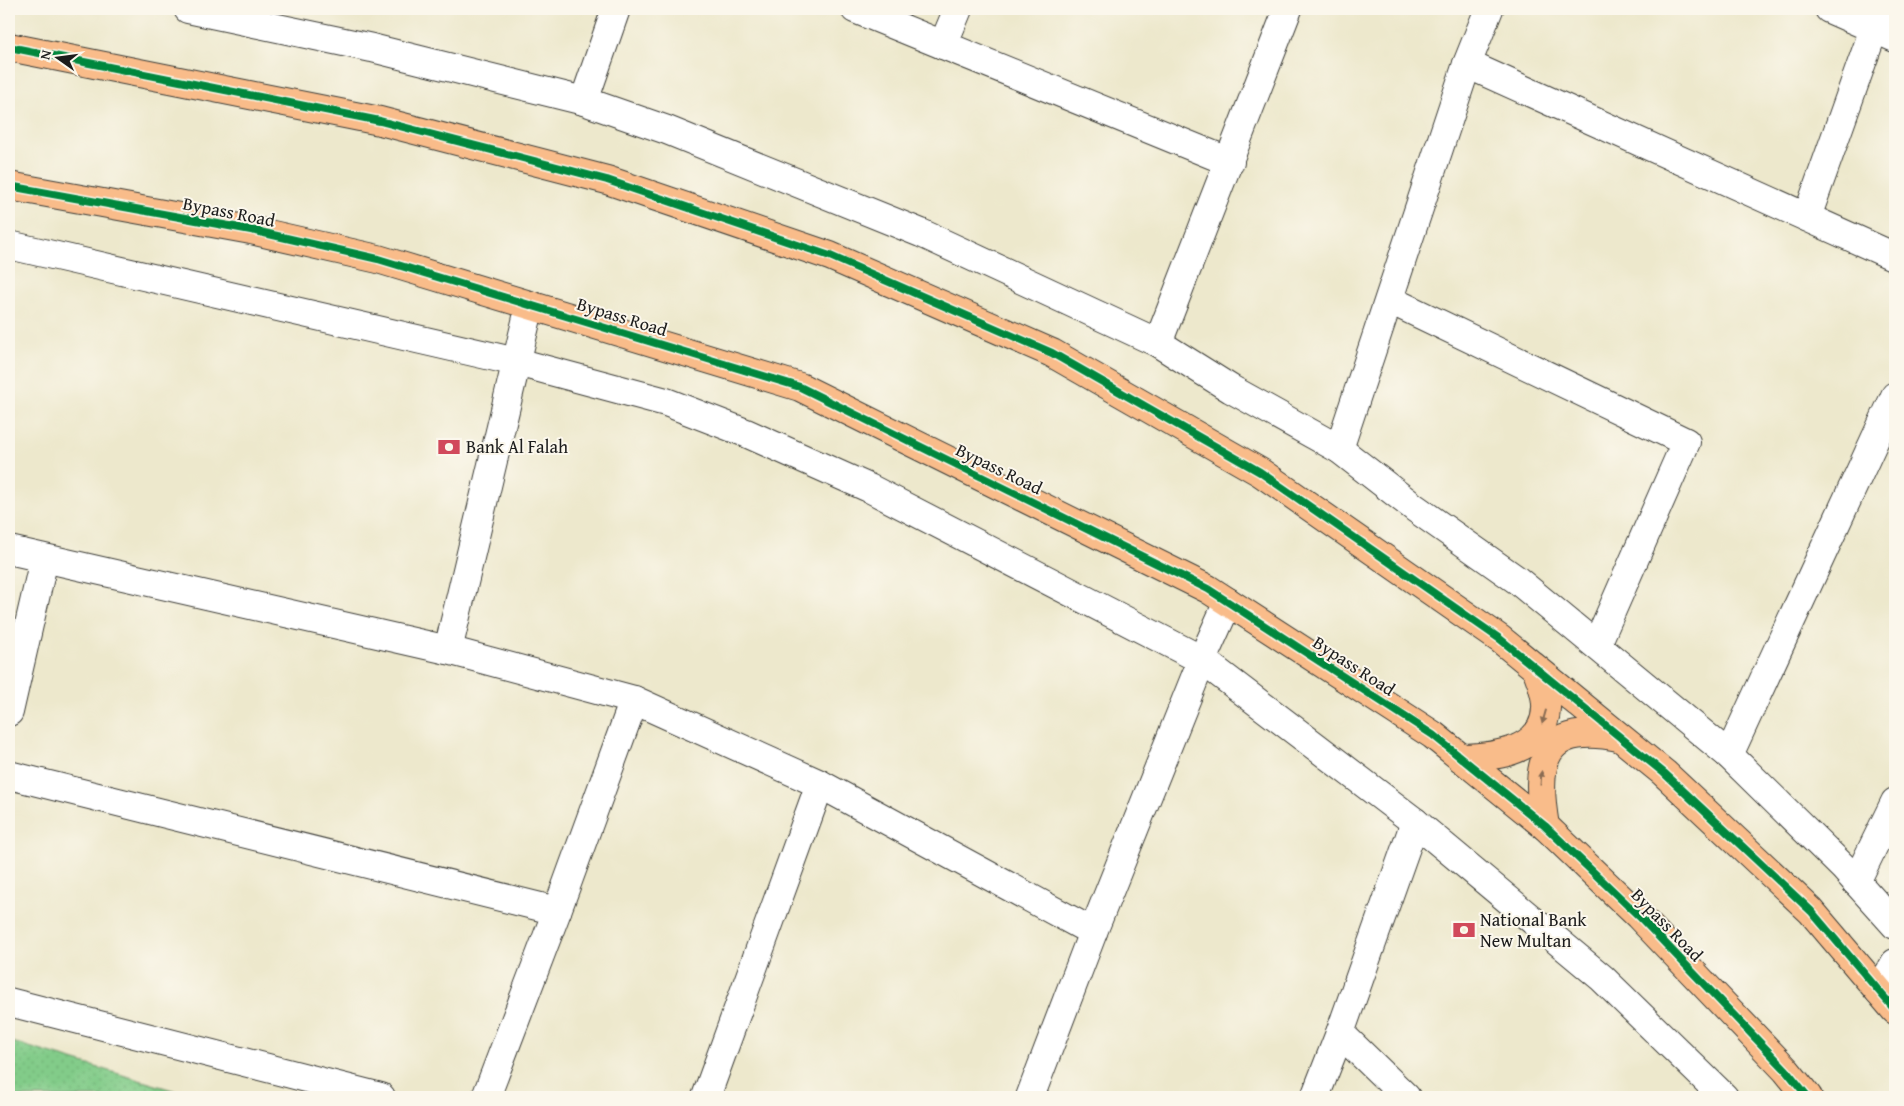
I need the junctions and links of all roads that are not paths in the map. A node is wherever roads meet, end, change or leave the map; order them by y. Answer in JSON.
{"nodes":[{"id":1,"x":188,"y":9,"type":"edge"},
{"id":2,"x":616,"y":9,"type":"edge"},
{"id":3,"x":855,"y":9,"type":"edge"},
{"id":4,"x":958,"y":9,"type":"edge"},
{"id":5,"x":1288,"y":9,"type":"edge"},
{"id":6,"x":1489,"y":9,"type":"edge"},
{"id":7,"x":1829,"y":9,"type":"edge"},
{"id":8,"x":1884,"y":26,"type":"edge"},
{"id":9,"x":943,"y":45,"type":"junction"},
{"id":10,"x":9,"y":47,"type":"edge"},
{"id":11,"x":1467,"y":64,"type":"junction"},
{"id":12,"x":584,"y":101,"type":"junction"},
{"id":13,"x":1230,"y":162,"type":"junction"},
{"id":14,"x":9,"y":186,"type":"edge"},
{"id":15,"x":1807,"y":217,"type":"junction"},
{"id":16,"x":9,"y":245,"type":"edge"},
{"id":17,"x":1895,"y":257,"type":"edge"},
{"id":18,"x":1390,"y":300,"type":"junction"},
{"id":19,"x":530,"y":305,"type":"junction"},
{"id":20,"x":1158,"y":343,"type":"junction"},
{"id":21,"x":517,"y":362,"type":"junction"},
{"id":22,"x":1895,"y":396,"type":"edge"},
{"id":23,"x":1339,"y":449,"type":"junction"},
{"id":24,"x":9,"y":550,"type":"edge"},
{"id":25,"x":44,"y":558,"type":"junction"},
{"id":26,"x":1228,"y":602,"type":"junction"},
{"id":27,"x":1597,"y":644,"type":"junction"},
{"id":28,"x":448,"y":650,"type":"junction"},
{"id":29,"x":1202,"y":660,"type":"junction"},
{"id":30,"x":1537,"y":670,"type":"junction"},
{"id":31,"x":634,"y":700,"type":"junction"},
{"id":32,"x":9,"y":712,"type":"edge"},
{"id":33,"x":1619,"y":737,"type":"junction"},
{"id":34,"x":1729,"y":755,"type":"junction"},
{"id":35,"x":1461,"y":758,"type":"junction"},
{"id":36,"x":9,"y":775,"type":"edge"},
{"id":37,"x":820,"y":784,"type":"junction"},
{"id":38,"x":1895,"y":802,"type":"edge"},
{"id":39,"x":1415,"y":822,"type":"junction"},
{"id":40,"x":1545,"y":826,"type":"junction"},
{"id":41,"x":1856,"y":882,"type":"junction"},
{"id":42,"x":558,"y":911,"type":"junction"},
{"id":43,"x":1895,"y":925,"type":"edge"},
{"id":44,"x":1093,"y":932,"type":"junction"},
{"id":45,"x":1895,"y":963,"type":"edge"},
{"id":46,"x":1887,"y":1001,"type":"edge"},
{"id":47,"x":9,"y":1002,"type":"edge"},
{"id":48,"x":1340,"y":1033,"type":"junction"},
{"id":49,"x":304,"y":1088,"type":"edge"},
{"id":50,"x":381,"y":1097,"type":"edge"},
{"id":51,"x":486,"y":1097,"type":"edge"},
{"id":52,"x":706,"y":1097,"type":"edge"},
{"id":53,"x":1030,"y":1097,"type":"edge"},
{"id":54,"x":1315,"y":1097,"type":"edge"},
{"id":55,"x":1406,"y":1097,"type":"edge"},
{"id":56,"x":1724,"y":1097,"type":"edge"},
{"id":57,"x":1808,"y":1097,"type":"edge"}],
"edges":[{"from":1,"to":12,"type":"street"},
{"from":2,"to":12,"type":"street"},
{"from":3,"to":9,"type":"street"},
{"from":4,"to":9,"type":"street"},
{"from":5,"to":13,"type":"street"},
{"from":6,"to":11,"type":"street"},
{"from":7,"to":8,"type":"street"},
{"from":8,"to":15,"type":"street"},
{"from":9,"to":13,"type":"street"},
{"from":10,"to":30,"type":"main road"},
{"from":11,"to":15,"type":"street"},
{"from":11,"to":18,"type":"street"},
{"from":12,"to":20,"type":"street"},
{"from":13,"to":20,"type":"street"},
{"from":14,"to":19,"type":"main road","name":"Bypass Road"},
{"from":15,"to":17,"type":"street"},
{"from":16,"to":21,"type":"street"},
{"from":18,"to":23,"type":"street"},
{"from":18,"to":27,"type":"street"},
{"from":19,"to":21,"type":"street"},
{"from":19,"to":26,"type":"main road","name":"Bypass Road"},
{"from":20,"to":23,"type":"street"},
{"from":21,"to":28,"type":"street"},
{"from":21,"to":29,"type":"street"},
{"from":22,"to":34,"type":"street"},
{"from":23,"to":27,"type":"street"},
{"from":24,"to":25,"type":"street"},
{"from":25,"to":28,"type":"street"},
{"from":25,"to":32,"type":"street"},
{"from":26,"to":29,"type":"street"},
{"from":26,"to":35,"type":"main road","name":"Bypass Road"},
{"from":27,"to":34,"type":"street"},
{"from":28,"to":31,"type":"street"},
{"from":29,"to":39,"type":"street"},
{"from":29,"to":44,"type":"street"},
{"from":30,"to":33,"type":"main road"},
{"from":30,"to":35,"type":"main road","one_way":true},
{"from":31,"to":37,"type":"street"},
{"from":31,"to":42,"type":"street"},
{"from":40,"to":33,"type":"main road","one_way":true},
{"from":33,"to":46,"type":"main road"},
{"from":34,"to":41,"type":"street"},
{"from":35,"to":40,"type":"main road","name":"Bypass Road"},
{"from":36,"to":42,"type":"street"},
{"from":37,"to":44,"type":"street"},
{"from":37,"to":52,"type":"street"},
{"from":38,"to":41,"type":"street"},
{"from":39,"to":48,"type":"street"},
{"from":39,"to":56,"type":"street"},
{"from":40,"to":57,"type":"main road","name":"Bypass Road"},
{"from":41,"to":43,"type":"street"},
{"from":42,"to":51,"type":"street"},
{"from":44,"to":53,"type":"street"},
{"from":45,"to":46,"type":"street"},
{"from":47,"to":49,"type":"street"},
{"from":48,"to":54,"type":"street"},
{"from":48,"to":55,"type":"street"},
{"from":49,"to":50,"type":"street"}]}
